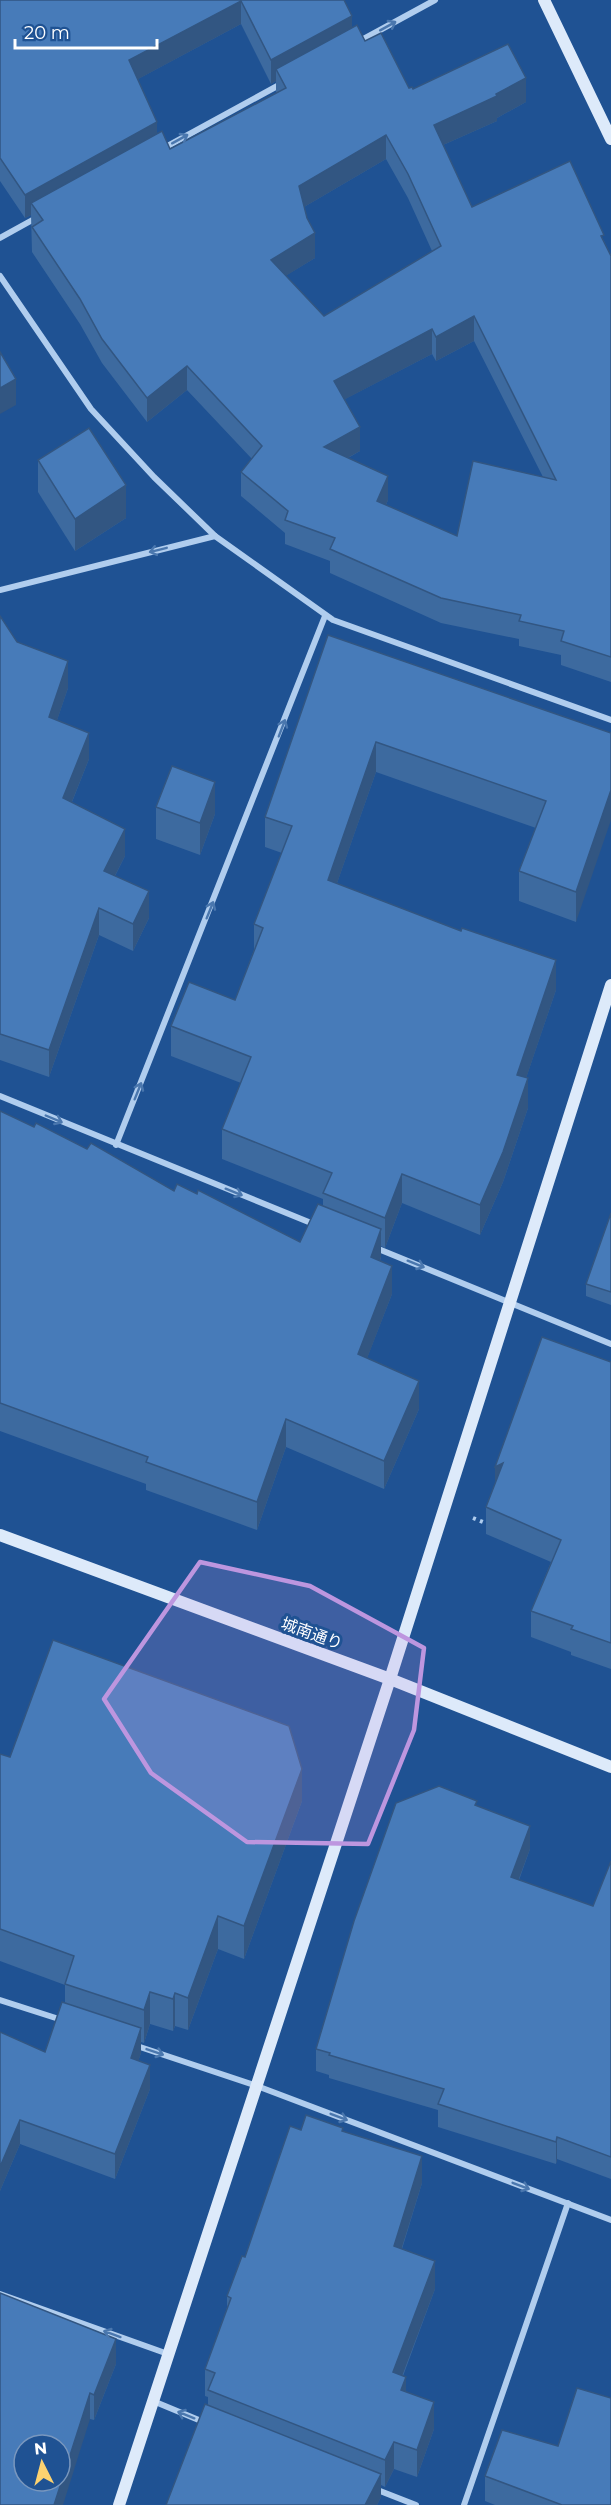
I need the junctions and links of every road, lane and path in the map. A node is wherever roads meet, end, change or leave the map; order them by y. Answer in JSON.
{"nodes":[{"id":1,"x":435,"y":0,"type":"edge"},
{"id":2,"x":544,"y":0,"type":"edge"},
{"id":3,"x":352,"y":45,"type":"edge"},
{"id":4,"x":290,"y":79,"type":"edge"},
{"id":5,"x":611,"y":139,"type":"edge"},
{"id":6,"x":155,"y":153,"type":"edge"},
{"id":7,"x":41,"y":215,"type":"edge"},
{"id":8,"x":0,"y":238,"type":"edge"},
{"id":9,"x":0,"y":276,"type":"edge"},
{"id":10,"x":214,"y":536,"type":"junction"},
{"id":11,"x":0,"y":590,"type":"edge"},
{"id":12,"x":325,"y":615,"type":"junction"},
{"id":13,"x":611,"y":720,"type":"edge"},
{"id":14,"x":611,"y":985,"type":"edge"},
{"id":15,"x":0,"y":1096,"type":"edge"},
{"id":16,"x":117,"y":1145,"type":"junction"},
{"id":17,"x":326,"y":1228,"type":"edge"},
{"id":18,"x":370,"y":1246,"type":"edge"},
{"id":19,"x":510,"y":1304,"type":"junction"},
{"id":20,"x":611,"y":1344,"type":"edge"},
{"id":21,"x":444,"y":1508,"type":"junction"},
{"id":22,"x":489,"y":1524,"type":"edge"},
{"id":23,"x":0,"y":1534,"type":"edge"},
{"id":24,"x":390,"y":1679,"type":"junction"},
{"id":25,"x":611,"y":1767,"type":"edge"},
{"id":26,"x":0,"y":2000,"type":"edge"},
{"id":27,"x":66,"y":2022,"type":"edge"},
{"id":28,"x":132,"y":2044,"type":"edge"},
{"id":29,"x":257,"y":2086,"type":"junction"},
{"id":30,"x":568,"y":2203,"type":"junction"},
{"id":31,"x":611,"y":2220,"type":"edge"},
{"id":32,"x":0,"y":2294,"type":"edge"},
{"id":33,"x":168,"y":2354,"type":"junction"},
{"id":34,"x":153,"y":2402,"type":"junction"},
{"id":35,"x":219,"y":2428,"type":"edge"},
{"id":36,"x":372,"y":2488,"type":"edge"},
{"id":37,"x":119,"y":2505,"type":"edge"},
{"id":38,"x":416,"y":2505,"type":"edge"},
{"id":39,"x":464,"y":2505,"type":"edge"}],
"edges":[{"from":3,"to":1,"type":"street","one_way":true},
{"from":2,"to":5,"type":"street"},
{"from":6,"to":4,"type":"street","one_way":true},
{"from":7,"to":8,"type":"street"},
{"from":9,"to":10,"type":"street"},
{"from":10,"to":11,"type":"street","one_way":true},
{"from":10,"to":12,"type":"street"},
{"from":12,"to":13,"type":"street"},
{"from":16,"to":12,"type":"street","one_way":true},
{"from":14,"to":19,"type":"street"},
{"from":15,"to":16,"type":"street","one_way":true},
{"from":16,"to":17,"type":"street","one_way":true},
{"from":18,"to":19,"type":"street","one_way":true},
{"from":19,"to":20,"type":"street"},
{"from":19,"to":21,"type":"street"},
{"from":21,"to":22,"type":"path"},
{"from":21,"to":24,"type":"street"},
{"from":23,"to":24,"type":"street","name":"城南通り"},
{"from":24,"to":25,"type":"street","name":"城南通り"},
{"from":24,"to":29,"type":"street"},
{"from":26,"to":27,"type":"street"},
{"from":28,"to":29,"type":"street","one_way":true},
{"from":29,"to":30,"type":"street","one_way":true},
{"from":29,"to":33,"type":"street"},
{"from":30,"to":31,"type":"street"},
{"from":30,"to":39,"type":"street"},
{"from":33,"to":32,"type":"street","one_way":true},
{"from":33,"to":34,"type":"street"},
{"from":35,"to":34,"type":"street","one_way":true},
{"from":34,"to":37,"type":"street"},
{"from":36,"to":38,"type":"street"}]}
